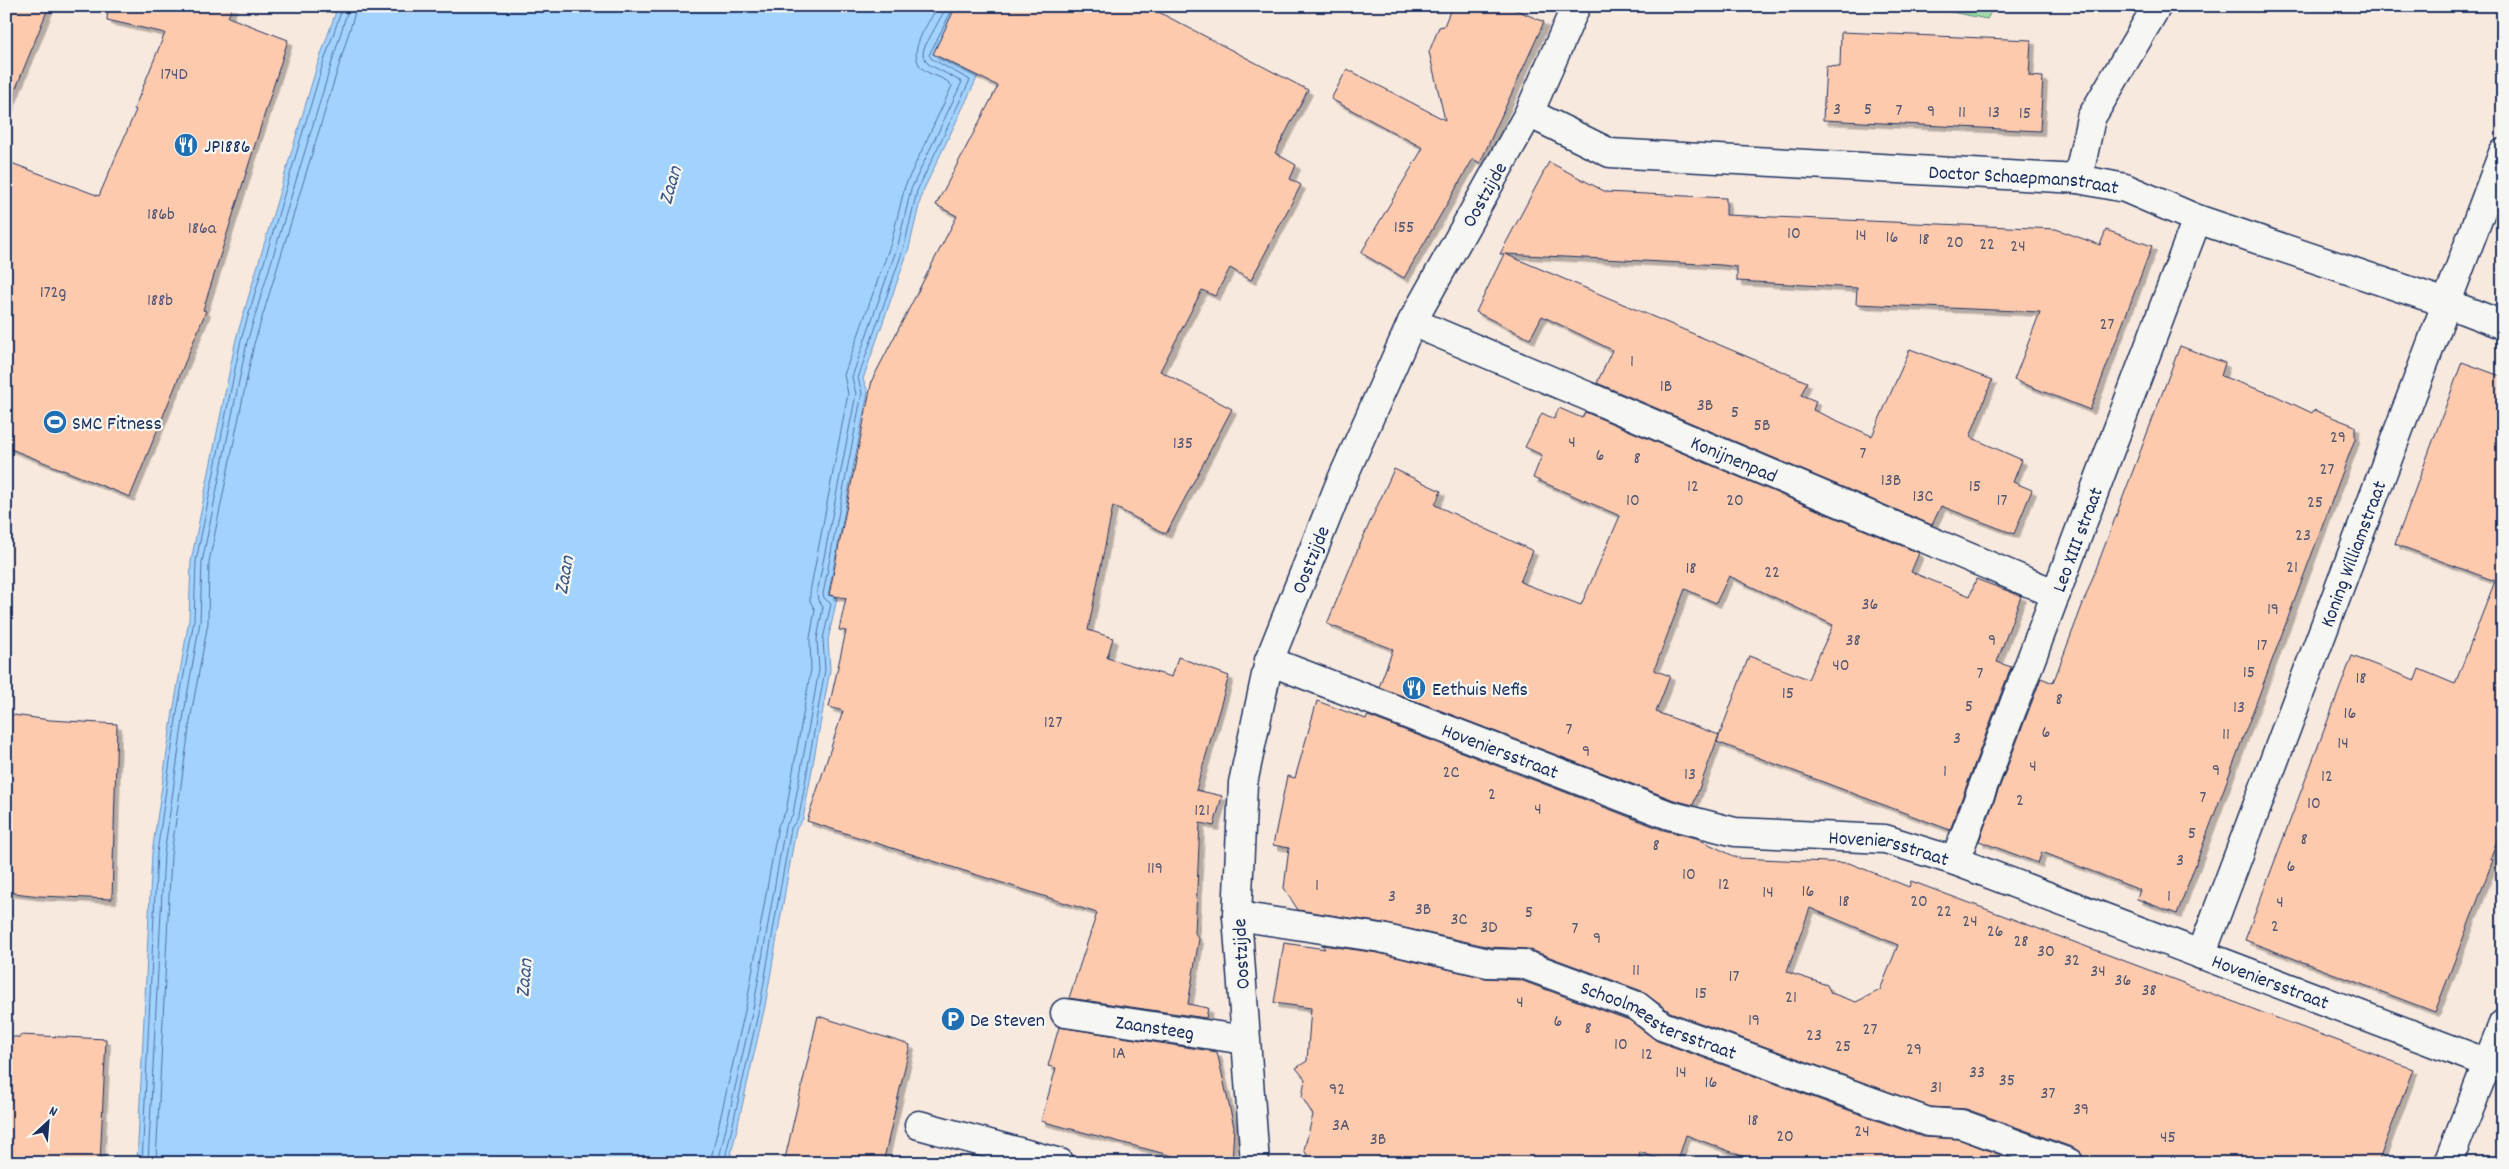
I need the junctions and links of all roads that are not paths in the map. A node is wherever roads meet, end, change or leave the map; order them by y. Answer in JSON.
{"nodes":[{"id":1,"x":1576,"y":6,"type":"edge"},
{"id":2,"x":2157,"y":6,"type":"edge"},
{"id":3,"x":1529,"y":113,"type":"junction"},
{"id":4,"x":2503,"y":153,"type":"edge"},
{"id":5,"x":2078,"y":179,"type":"junction"},
{"id":6,"x":2197,"y":219,"type":"junction"},
{"id":7,"x":2446,"y":303,"type":"junction"},
{"id":8,"x":1412,"y":322,"type":"junction"},
{"id":9,"x":2503,"y":325,"type":"edge"},
{"id":10,"x":2056,"y":594,"type":"junction"},
{"id":11,"x":1269,"y":661,"type":"junction"},
{"id":12,"x":1955,"y":861,"type":"junction"},
{"id":13,"x":1237,"y":916,"type":"junction"},
{"id":14,"x":2201,"y":955,"type":"junction"},
{"id":15,"x":1065,"y":1012,"type":"dead end"},
{"id":16,"x":2503,"y":1024,"type":"edge"},
{"id":17,"x":1245,"y":1040,"type":"junction"},
{"id":18,"x":2495,"y":1066,"type":"edge"},
{"id":19,"x":920,"y":1125,"type":"dead end"},
{"id":20,"x":1060,"y":1163,"type":"edge"},
{"id":21,"x":1255,"y":1163,"type":"edge"},
{"id":22,"x":2070,"y":1163,"type":"edge"},
{"id":23,"x":2448,"y":1163,"type":"edge"}],
"edges":[{"from":1,"to":3,"type":"street","name":"Oostzijde"},
{"from":2,"to":5,"type":"street"},
{"from":3,"to":5,"type":"street","name":"Doctor Schaepmanstraat"},
{"from":3,"to":8,"type":"street","name":"Oostzijde"},
{"from":4,"to":7,"type":"street","name":"Koning Williamstraat"},
{"from":5,"to":6,"type":"street","name":"Doctor Schaepmanstraat"},
{"from":6,"to":7,"type":"street","name":"Doctor Schaepmanstraat"},
{"from":6,"to":10,"type":"street","name":"Leo XIII straat"},
{"from":7,"to":9,"type":"street","name":"Doctor Schaepmanstraat"},
{"from":7,"to":14,"type":"street","name":"Koning Williamstraat"},
{"from":8,"to":10,"type":"street","name":"Konijnenpad"},
{"from":8,"to":11,"type":"street","name":"Oostzijde"},
{"from":10,"to":12,"type":"street","name":"Leo XIII straat"},
{"from":11,"to":12,"type":"street","name":"Hoveniersstraat"},
{"from":11,"to":13,"type":"street","name":"Oostzijde"},
{"from":12,"to":14,"type":"street","name":"Hoveniersstraat"},
{"from":13,"to":17,"type":"street","name":"Oostzijde"},
{"from":13,"to":22,"type":"street","name":"Schoolmeestersstraat"},
{"from":14,"to":18,"type":"street","name":"Hoveniersstraat"},
{"from":15,"to":17,"type":"street","name":"Zaansteeg"},
{"from":16,"to":18,"type":"street"},
{"from":17,"to":21,"type":"street","name":"Oostzijde"},
{"from":18,"to":23,"type":"street"},
{"from":19,"to":20,"type":"street"}]}
